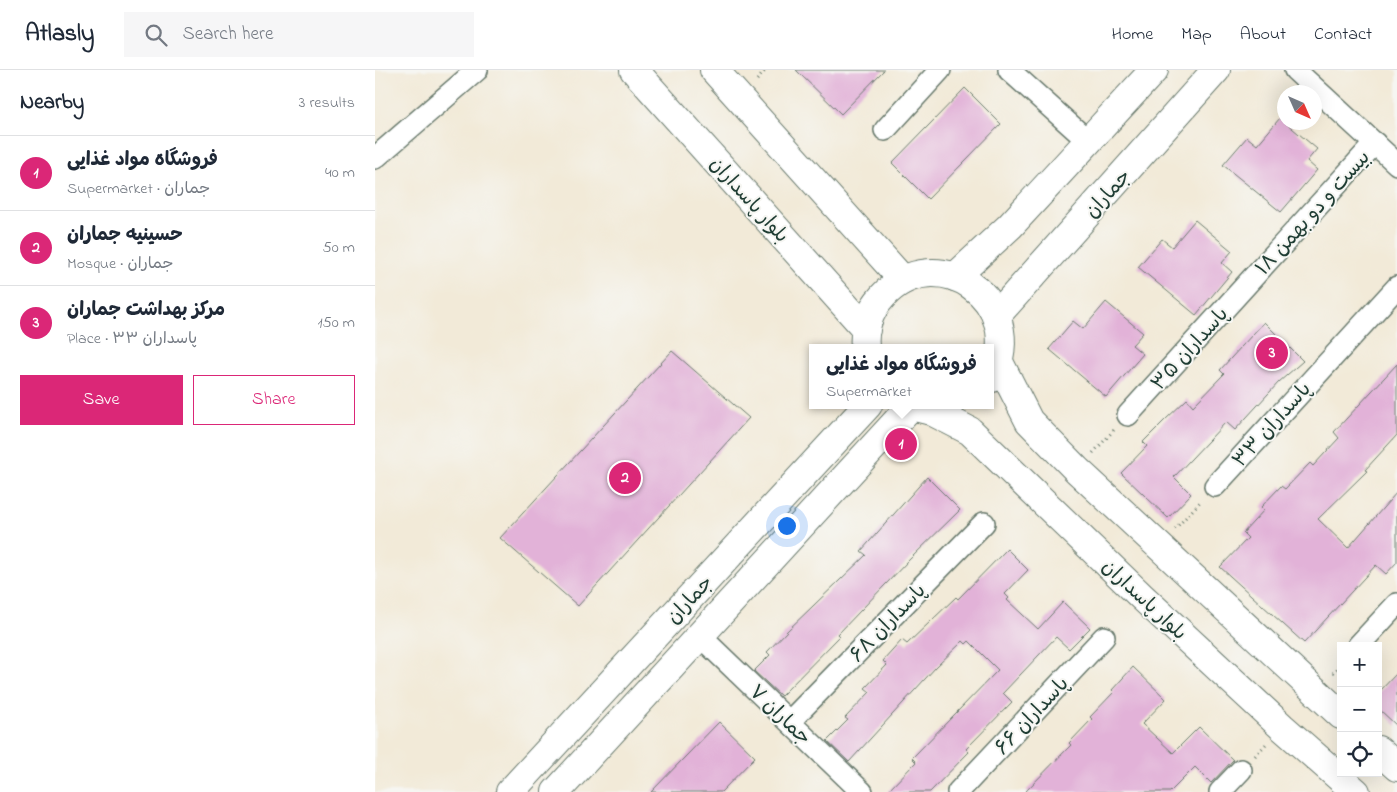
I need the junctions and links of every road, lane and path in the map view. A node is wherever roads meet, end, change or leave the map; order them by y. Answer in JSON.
{"nodes":[{"id":1,"x":477,"y":70,"type":"edge"},
{"id":2,"x":633,"y":70,"type":"edge"},
{"id":3,"x":713,"y":70,"type":"edge"},
{"id":4,"x":941,"y":70,"type":"edge"},
{"id":5,"x":1009,"y":70,"type":"edge"},
{"id":6,"x":1154,"y":70,"type":"edge"},
{"id":7,"x":1217,"y":70,"type":"edge"},
{"id":8,"x":1295,"y":70,"type":"edge"},
{"id":9,"x":885,"y":130,"type":"dead end"},
{"id":10,"x":1087,"y":140,"type":"junction"},
{"id":11,"x":1375,"y":143,"type":"junction"},
{"id":12,"x":375,"y":158,"type":"edge"},
{"id":13,"x":1397,"y":164,"type":"edge"},
{"id":14,"x":955,"y":277,"type":"junction"},
{"id":15,"x":903,"y":280,"type":"junction"},
{"id":16,"x":1249,"y":280,"type":"joint"},
{"id":17,"x":1397,"y":287,"type":"edge"},
{"id":18,"x":997,"y":315,"type":"junction"},
{"id":19,"x":865,"y":338,"type":"edge"},
{"id":20,"x":994,"y":372,"type":"edge"},
{"id":21,"x":864,"y":409,"type":"edge"},
{"id":22,"x":914,"y":409,"type":"edge"},
{"id":23,"x":917,"y":409,"type":"edge"},
{"id":24,"x":1128,"y":415,"type":"joint"},
{"id":25,"x":1077,"y":470,"type":"junction"},
{"id":26,"x":1215,"y":486,"type":"joint"},
{"id":27,"x":983,"y":523,"type":"dead end"},
{"id":28,"x":1159,"y":547,"type":"junction"},
{"id":29,"x":1397,"y":604,"type":"edge"},
{"id":30,"x":700,"y":636,"type":"junction"},
{"id":31,"x":1104,"y":637,"type":"dead end"},
{"id":32,"x":1362,"y":642,"type":"edge"},
{"id":33,"x":1337,"y":711,"type":"edge"},
{"id":34,"x":789,"y":722,"type":"junction"},
{"id":35,"x":1282,"y":727,"type":"junction"},
{"id":36,"x":1382,"y":754,"type":"edge"},
{"id":37,"x":1397,"y":767,"type":"edge"},
{"id":38,"x":1241,"y":770,"type":"joint"},
{"id":39,"x":510,"y":792,"type":"edge"},
{"id":40,"x":556,"y":792,"type":"edge"},
{"id":41,"x":862,"y":792,"type":"edge"},
{"id":42,"x":958,"y":792,"type":"edge"},
{"id":43,"x":1220,"y":792,"type":"edge"},
{"id":44,"x":1356,"y":792,"type":"edge"}],
"edges":[{"from":1,"to":12,"type":"street"},
{"from":2,"to":19,"type":"main road","name":"بلوار پاسداران"},
{"from":3,"to":15,"type":"main road"},
{"from":4,"to":9,"type":"street"},
{"from":5,"to":10,"type":"street"},
{"from":6,"to":10,"type":"main road"},
{"from":7,"to":18,"type":"main road","name":"جماران"},
{"from":8,"to":11,"type":"street"},
{"from":10,"to":14,"type":"main road"},
{"from":11,"to":13,"type":"street"},
{"from":11,"to":16,"type":"street","name":"بیست و دو بهمن ۱۸"},
{"from":14,"to":15,"type":"main road"},
{"from":14,"to":18,"type":"main road"},
{"from":15,"to":19,"type":"main road"},
{"from":16,"to":24,"type":"street","name":"پاسداران ۳۵"},
{"from":17,"to":26,"type":"street","name":"پاسداران ۳۳"},
{"from":18,"to":20,"type":"main road"},
{"from":20,"to":25,"type":"main road"},
{"from":21,"to":39,"type":"main road","name":"جماران"},
{"from":22,"to":30,"type":"main road","name":"جماران"},
{"from":23,"to":35,"type":"main road","name":"بلوار پاسداران"},
{"from":24,"to":25,"type":"path"},
{"from":25,"to":28,"type":"main road"},
{"from":26,"to":28,"type":"path"},
{"from":27,"to":34,"type":"street","name":"پاسداران ۶۸"},
{"from":28,"to":33,"type":"main road"},
{"from":29,"to":32,"type":"street"},
{"from":30,"to":34,"type":"street","name":"جماران ۷"},
{"from":30,"to":40,"type":"main road","name":"جماران"},
{"from":31,"to":42,"type":"street","name":"پاسداران ۶۶"},
{"from":34,"to":41,"type":"street","name":"جماران ۷"},
{"from":35,"to":38,"type":"path"},
{"from":35,"to":44,"type":"main road","name":"بلوار پاسداران"},
{"from":36,"to":37,"type":"main road"},
{"from":38,"to":43,"type":"street"}]}
